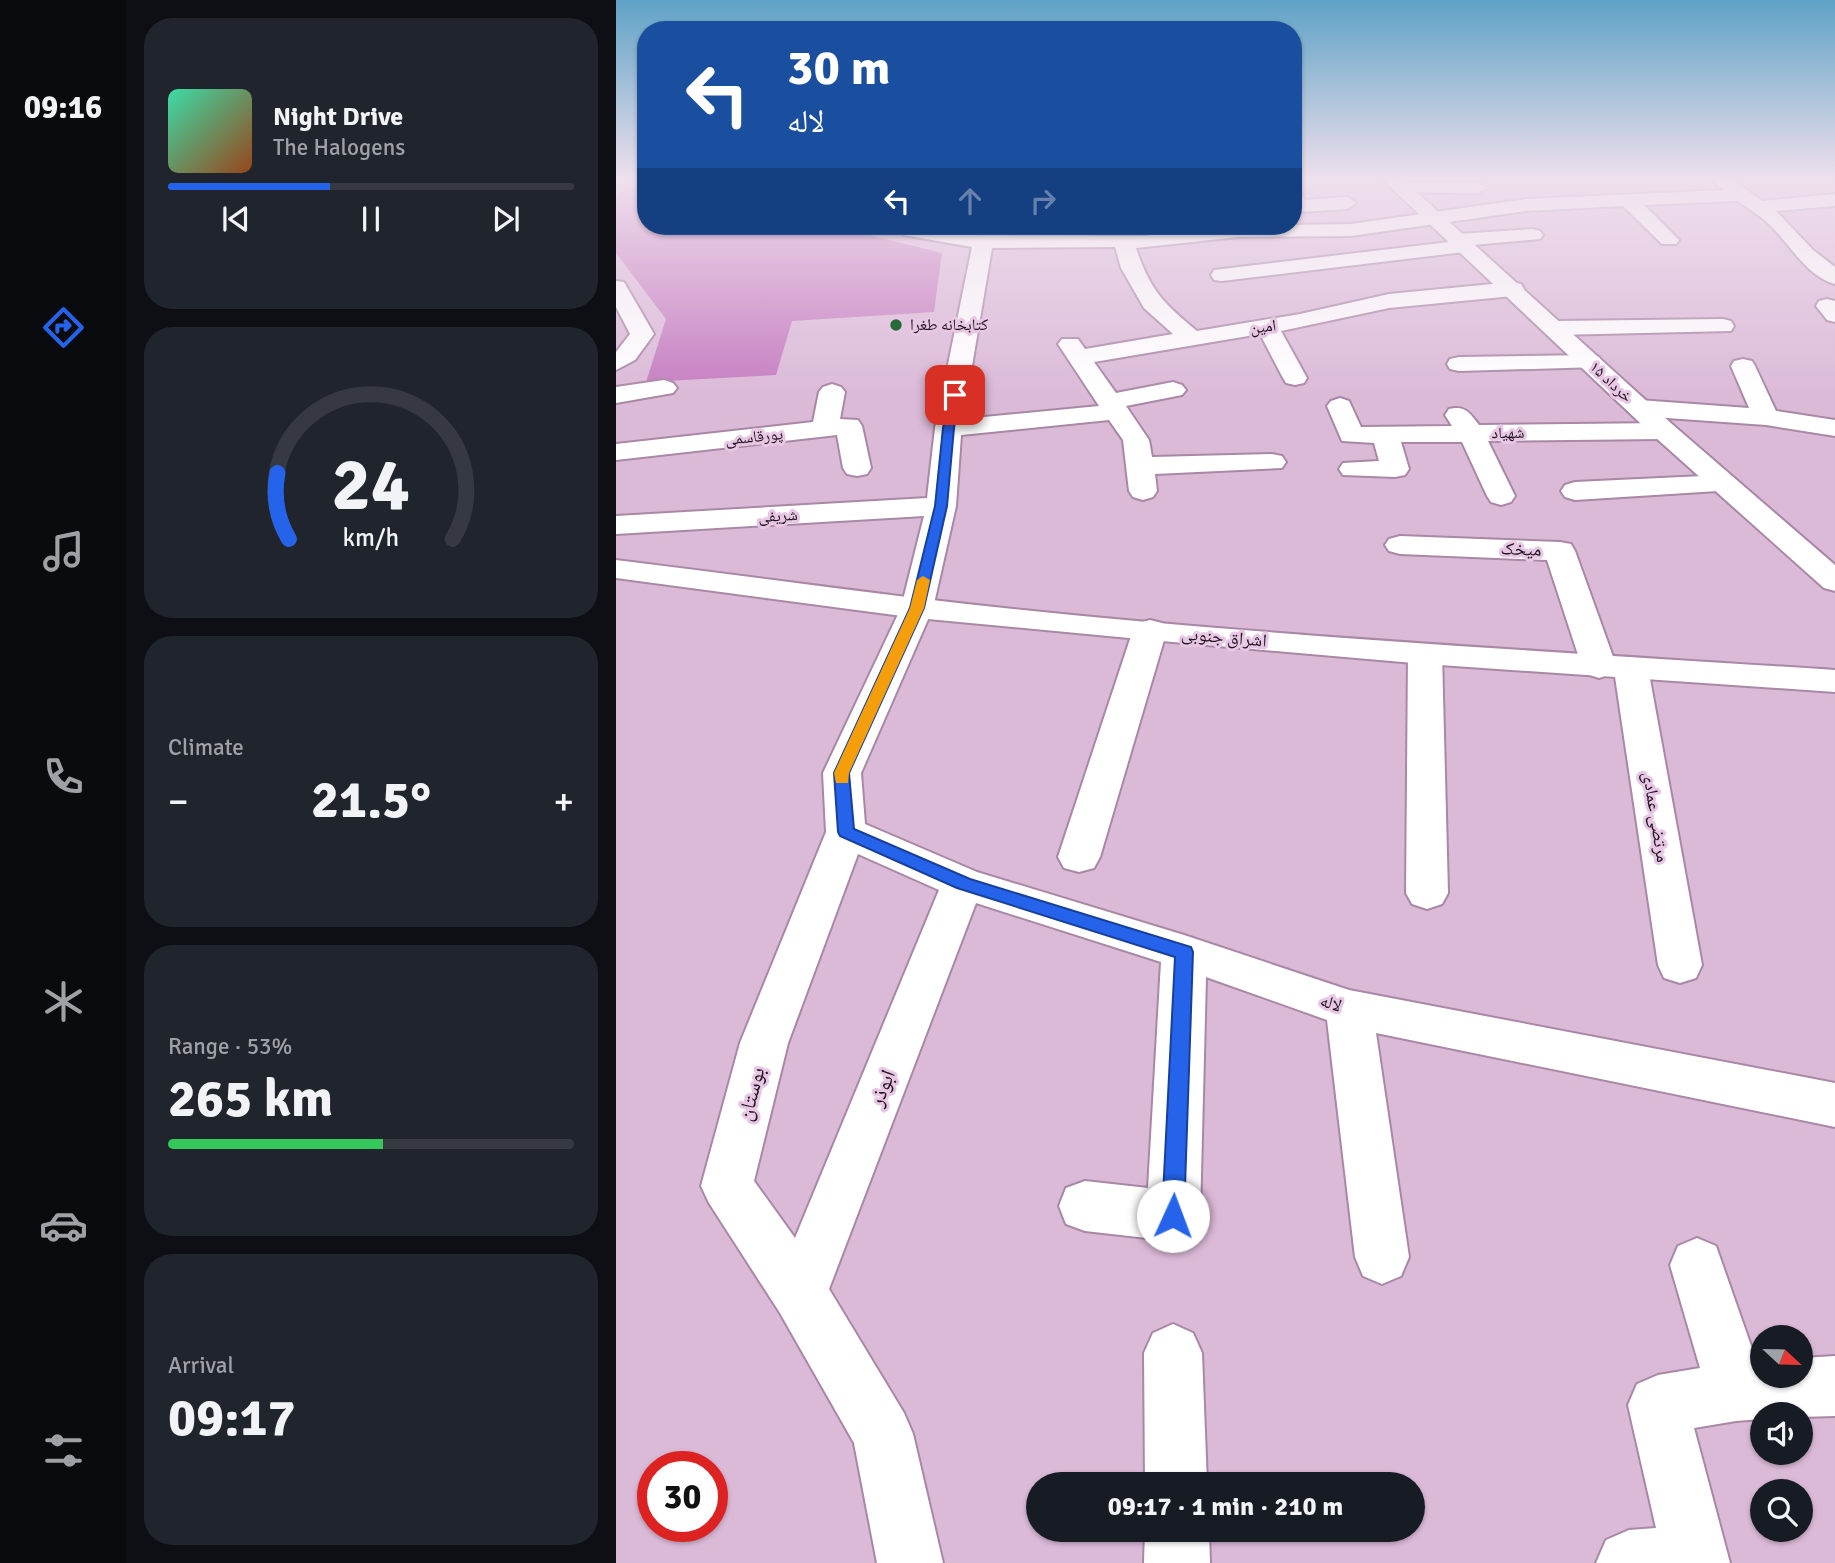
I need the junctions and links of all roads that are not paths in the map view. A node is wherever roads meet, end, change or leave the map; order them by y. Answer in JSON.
{"nodes":[{"id":1,"x":965,"y":251,"type":"edge"},
{"id":2,"x":1131,"y":251,"type":"edge"},
{"id":3,"x":1402,"y":251,"type":"edge"},
{"id":4,"x":1470,"y":251,"type":"edge"},
{"id":5,"x":1804,"y":251,"type":"edge"},
{"id":6,"x":1780,"y":254,"type":"dead end"},
{"id":7,"x":1807,"y":254,"type":"junction"},
{"id":8,"x":1222,"y":275,"type":"dead end"},
{"id":9,"x":1835,"y":279,"type":"edge"},
{"id":10,"x":1808,"y":282,"type":"dead end"},
{"id":11,"x":616,"y":287,"type":"edge"},
{"id":12,"x":1513,"y":289,"type":"junction"},
{"id":13,"x":1267,"y":326,"type":"junction"},
{"id":14,"x":1723,"y":326,"type":"dead end"},
{"id":15,"x":1555,"y":328,"type":"junction"},
{"id":16,"x":1192,"y":338,"type":"junction"},
{"id":17,"x":625,"y":344,"type":"edge"},
{"id":18,"x":1590,"y":362,"type":"junction"},
{"id":19,"x":616,"y":363,"type":"edge"},
{"id":20,"x":1459,"y":364,"type":"dead end"},
{"id":21,"x":1742,"y":366,"type":"dead end"},
{"id":22,"x":1295,"y":378,"type":"dead end"},
{"id":23,"x":664,"y":388,"type":"dead end"},
{"id":24,"x":1176,"y":390,"type":"dead end"},
{"id":25,"x":832,"y":392,"type":"dead end"},
{"id":26,"x":616,"y":395,"type":"edge"},
{"id":27,"x":1340,"y":406,"type":"dead end"},
{"id":28,"x":1113,"y":407,"type":"junction"},
{"id":29,"x":1639,"y":408,"type":"junction"},
{"id":30,"x":1455,"y":410,"type":"dead end"},
{"id":31,"x":1766,"y":417,"type":"junction"},
{"id":32,"x":948,"y":428,"type":"junction"},
{"id":33,"x":1835,"y":428,"type":"edge"},
{"id":34,"x":825,"y":429,"type":"junction"},
{"id":35,"x":1664,"y":431,"type":"junction"},
{"id":36,"x":1471,"y":433,"type":"junction"},
{"id":37,"x":1385,"y":434,"type":"junction"},
{"id":38,"x":616,"y":452,"type":"edge"},
{"id":39,"x":1272,"y":462,"type":"dead end"},
{"id":40,"x":857,"y":468,"type":"dead end"},
{"id":41,"x":1353,"y":469,"type":"dead end"},
{"id":42,"x":1724,"y":484,"type":"junction"},
{"id":43,"x":1575,"y":491,"type":"dead end"},
{"id":44,"x":1501,"y":496,"type":"dead end"},
{"id":45,"x":941,"y":506,"type":"junction"},
{"id":46,"x":616,"y":525,"type":"edge"},
{"id":47,"x":1401,"y":545,"type":"dead end"},
{"id":48,"x":616,"y":569,"type":"edge"},
{"id":49,"x":1830,"y":573,"type":"edge"},
{"id":50,"x":917,"y":608,"type":"junction"},
{"id":51,"x":1150,"y":630,"type":"junction"},
{"id":52,"x":1425,"y":654,"type":"junction"},
{"id":53,"x":1615,"y":668,"type":"junction"},
{"id":54,"x":1835,"y":681,"type":"edge"},
{"id":55,"x":846,"y":832,"type":"junction"},
{"id":56,"x":1079,"y":857,"type":"dead end"},
{"id":57,"x":963,"y":883,"type":"junction"},
{"id":58,"x":1427,"y":893,"type":"dead end"},
{"id":59,"x":1184,"y":952,"type":"junction"},
{"id":60,"x":1680,"y":965,"type":"dead end"},
{"id":61,"x":1349,"y":1009,"type":"junction"},
{"id":62,"x":1835,"y":1105,"type":"edge"},
{"id":63,"x":1085,"y":1206,"type":"dead end"},
{"id":64,"x":1382,"y":1257,"type":"dead end"},
{"id":65,"x":1697,"y":1265,"type":"dead end"},
{"id":66,"x":800,"y":1293,"type":"junction"},
{"id":67,"x":1173,"y":1353,"type":"dead end"},
{"id":68,"x":1835,"y":1386,"type":"edge"},
{"id":69,"x":1736,"y":1391,"type":"junction"},
{"id":70,"x":1176,"y":1472,"type":"edge"},
{"id":71,"x":1177,"y":1542,"type":"edge"},
{"id":72,"x":1696,"y":1559,"type":"edge"},
{"id":73,"x":910,"y":1563,"type":"edge"},
{"id":74,"x":1177,"y":1563,"type":"edge"},
{"id":75,"x":1629,"y":1563,"type":"edge"}],
"edges":[{"from":1,"to":32,"type":"street","name":"بوستان"},
{"from":2,"to":16,"type":"street"},
{"from":3,"to":8,"type":"street"},
{"from":4,"to":12,"type":"street","name":"۱۵ خرداد"},
{"from":5,"to":7,"type":"street"},
{"from":6,"to":7,"type":"street"},
{"from":7,"to":9,"type":"street"},
{"from":9,"to":10,"type":"street"},
{"from":11,"to":17,"type":"street"},
{"from":12,"to":13,"type":"street","name":"امین"},
{"from":12,"to":15,"type":"street","name":"۱۵ خرداد"},
{"from":13,"to":16,"type":"street","name":"امین"},
{"from":13,"to":22,"type":"street"},
{"from":14,"to":15,"type":"street"},
{"from":15,"to":18,"type":"street","name":"۱۵ خرداد"},
{"from":16,"to":28,"type":"street","name":"امین"},
{"from":17,"to":19,"type":"street"},
{"from":18,"to":20,"type":"street"},
{"from":18,"to":29,"type":"street","name":"۱۵ خرداد"},
{"from":21,"to":31,"type":"street"},
{"from":23,"to":26,"type":"street"},
{"from":24,"to":28,"type":"street"},
{"from":25,"to":34,"type":"street"},
{"from":27,"to":37,"type":"street","name":"شهیاد"},
{"from":28,"to":32,"type":"street"},
{"from":28,"to":39,"type":"street","name":"امین"},
{"from":29,"to":31,"type":"street"},
{"from":29,"to":35,"type":"street","name":"۱۵ خرداد"},
{"from":30,"to":36,"type":"street"},
{"from":31,"to":33,"type":"street"},
{"from":32,"to":45,"type":"street","name":"بوستان"},
{"from":34,"to":38,"type":"street","name":"پورقاسمی"},
{"from":34,"to":40,"type":"street","name":"پورقاسمی"},
{"from":35,"to":36,"type":"street","name":"شهیاد"},
{"from":35,"to":42,"type":"street","name":"۱۵ خرداد"},
{"from":36,"to":37,"type":"street","name":"شهیاد"},
{"from":36,"to":44,"type":"street"},
{"from":37,"to":41,"type":"street"},
{"from":42,"to":43,"type":"street"},
{"from":42,"to":49,"type":"street","name":"۱۵ خرداد"},
{"from":45,"to":46,"type":"street","name":"شریفی"},
{"from":45,"to":50,"type":"street","name":"بوستان"},
{"from":47,"to":53,"type":"street","name":"میخک"},
{"from":48,"to":50,"type":"street","name":"اشراق جنوبی"},
{"from":50,"to":51,"type":"street","name":"اشراق جنوبی"},
{"from":50,"to":55,"type":"street","name":"بوستان"},
{"from":51,"to":52,"type":"street","name":"اشراق جنوبی"},
{"from":51,"to":56,"type":"street"},
{"from":52,"to":53,"type":"street","name":"اشراق جنوبی"},
{"from":52,"to":58,"type":"street"},
{"from":53,"to":54,"type":"street","name":"اشراق جنوبی"},
{"from":53,"to":60,"type":"street","name":"مرتضی عمادی"},
{"from":55,"to":57,"type":"street","name":"لاله"},
{"from":55,"to":66,"type":"street","name":"بوستان"},
{"from":57,"to":59,"type":"street","name":"لاله"},
{"from":57,"to":66,"type":"street","name":"ابوذر"},
{"from":59,"to":61,"type":"street","name":"لاله"},
{"from":59,"to":63,"type":"street"},
{"from":61,"to":62,"type":"street","name":"لاله"},
{"from":61,"to":64,"type":"street"},
{"from":65,"to":69,"type":"street"},
{"from":66,"to":73,"type":"street","name":"بوستان"},
{"from":67,"to":70,"type":"street"},
{"from":68,"to":69,"type":"street"},
{"from":69,"to":72,"type":"street"},
{"from":71,"to":74,"type":"street"},
{"from":72,"to":75,"type":"street"}]}
